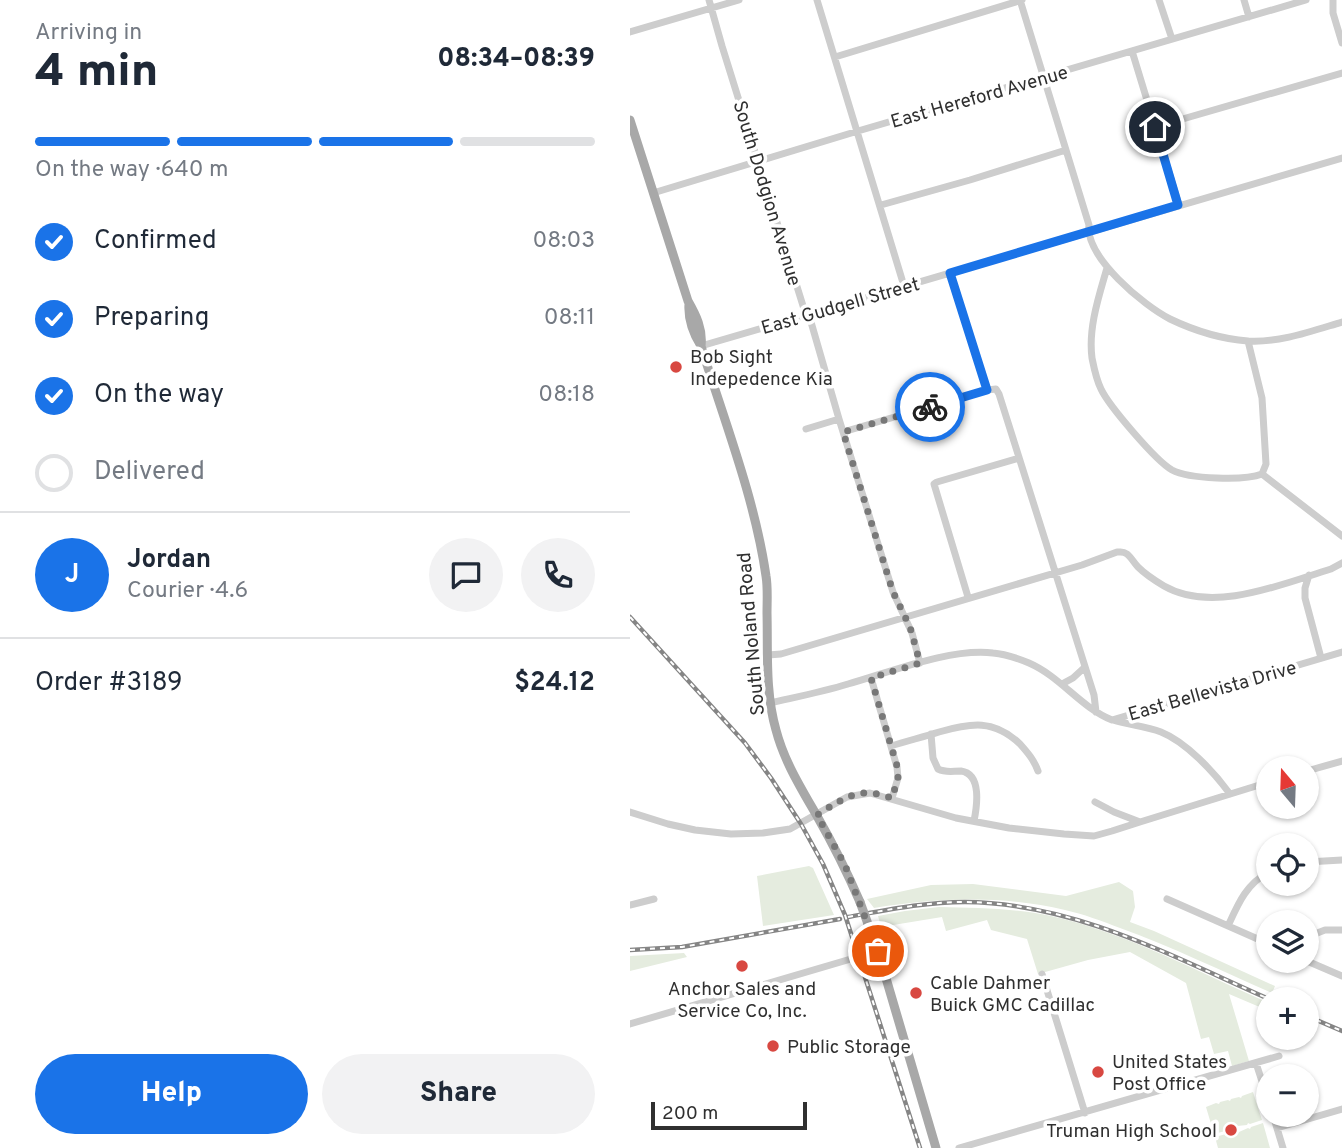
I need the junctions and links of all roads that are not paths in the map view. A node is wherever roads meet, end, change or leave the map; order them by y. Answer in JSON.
{"nodes":[{"id":1,"x":739,"y":0,"type":"edge"},
{"id":2,"x":817,"y":0,"type":"edge"},
{"id":3,"x":1021,"y":0,"type":"edge"},
{"id":4,"x":1159,"y":0,"type":"edge"},
{"id":5,"x":1244,"y":0,"type":"edge"},
{"id":6,"x":1306,"y":0,"type":"edge"},
{"id":7,"x":1333,"y":0,"type":"edge"},
{"id":8,"x":710,"y":4,"type":"edge"},
{"id":9,"x":1249,"y":17,"type":"junction"},
{"id":10,"x":630,"y":32,"type":"edge"},
{"id":11,"x":1172,"y":39,"type":"junction"},
{"id":12,"x":1342,"y":43,"type":"edge"},
{"id":13,"x":1132,"y":51,"type":"junction"},
{"id":14,"x":835,"y":57,"type":"junction"},
{"id":15,"x":1342,"y":73,"type":"edge"},
{"id":16,"x":1043,"y":77,"type":"junction"},
{"id":17,"x":630,"y":120,"type":"edge"},
{"id":18,"x":1155,"y":127,"type":"junction"},
{"id":19,"x":858,"y":131,"type":"junction"},
{"id":20,"x":1066,"y":150,"type":"junction"},
{"id":21,"x":1342,"y":158,"type":"edge"},
{"id":22,"x":758,"y":161,"type":"junction"},
{"id":23,"x":653,"y":193,"type":"junction"},
{"id":24,"x":881,"y":205,"type":"junction"},
{"id":25,"x":1178,"y":205,"type":"junction"},
{"id":26,"x":1088,"y":232,"type":"junction"},
{"id":27,"x":1107,"y":268,"type":"junction"},
{"id":28,"x":950,"y":273,"type":"junction"},
{"id":29,"x":904,"y":286,"type":"junction"},
{"id":30,"x":807,"y":314,"type":"junction"},
{"id":31,"x":1342,"y":322,"type":"edge"},
{"id":32,"x":1248,"y":341,"type":"junction"},
{"id":33,"x":701,"y":346,"type":"junction"},
{"id":34,"x":987,"y":390,"type":"junction"},
{"id":35,"x":839,"y":419,"type":"junction"},
{"id":36,"x":806,"y":429,"type":"dead end"},
{"id":37,"x":843,"y":432,"type":"junction"},
{"id":38,"x":1019,"y":457,"type":"junction"},
{"id":39,"x":1262,"y":474,"type":"junction"},
{"id":40,"x":1342,"y":536,"type":"edge"},
{"id":41,"x":1342,"y":563,"type":"edge"},
{"id":42,"x":1056,"y":572,"type":"junction"},
{"id":43,"x":1309,"y":575,"type":"junction"},
{"id":44,"x":968,"y":597,"type":"junction"},
{"id":45,"x":904,"y":617,"type":"junction"},
{"id":46,"x":1342,"y":652,"type":"edge"},
{"id":47,"x":768,"y":655,"type":"junction"},
{"id":48,"x":1321,"y":658,"type":"junction"},
{"id":49,"x":920,"y":663,"type":"junction"},
{"id":50,"x":1085,"y":667,"type":"junction"},
{"id":51,"x":871,"y":678,"type":"junction"},
{"id":52,"x":1062,"y":684,"type":"junction"},
{"id":53,"x":770,"y":703,"type":"junction"},
{"id":54,"x":1144,"y":709,"type":"junction"},
{"id":55,"x":1096,"y":712,"type":"junction"},
{"id":56,"x":1112,"y":720,"type":"junction"},
{"id":57,"x":1146,"y":728,"type":"junction"},
{"id":58,"x":930,"y":734,"type":"junction"},
{"id":59,"x":891,"y":746,"type":"junction"},
{"id":60,"x":1342,"y":761,"type":"edge"},
{"id":61,"x":1320,"y":767,"type":"edge"},
{"id":62,"x":1038,"y":771,"type":"dead end"},
{"id":63,"x":1256,"y":786,"type":"edge"},
{"id":64,"x":1230,"y":793,"type":"junction"},
{"id":65,"x":892,"y":798,"type":"junction"},
{"id":66,"x":1095,"y":802,"type":"dead end"},
{"id":67,"x":630,"y":811,"type":"edge"},
{"id":68,"x":817,"y":815,"type":"junction"},
{"id":69,"x":974,"y":821,"type":"junction"},
{"id":70,"x":1140,"y":822,"type":"junction"},
{"id":71,"x":1342,"y":860,"type":"edge"},
{"id":72,"x":1319,"y":861,"type":"edge"},
{"id":73,"x":1256,"y":881,"type":"edge"},
{"id":74,"x":654,"y":899,"type":"dead end"},
{"id":75,"x":1167,"y":899,"type":"dead end"},
{"id":76,"x":630,"y":905,"type":"edge"},
{"id":77,"x":1227,"y":926,"type":"junction"},
{"id":78,"x":1342,"y":930,"type":"edge"},
{"id":79,"x":1319,"y":932,"type":"edge"},
{"id":80,"x":1256,"y":938,"type":"edge"},
{"id":81,"x":878,"y":951,"type":"junction"},
{"id":82,"x":1319,"y":966,"type":"edge"},
{"id":83,"x":1042,"y":974,"type":"dead end"},
{"id":84,"x":1342,"y":976,"type":"edge"},
{"id":85,"x":630,"y":1024,"type":"edge"},
{"id":86,"x":1279,"y":1056,"type":"dead end"},
{"id":87,"x":1256,"y":1063,"type":"joint"},
{"id":88,"x":1342,"y":1109,"type":"edge"},
{"id":89,"x":1085,"y":1113,"type":"junction"},
{"id":90,"x":1277,"y":1128,"type":"joint"},
{"id":91,"x":936,"y":1148,"type":"edge"},
{"id":92,"x":958,"y":1148,"type":"edge"},
{"id":93,"x":1283,"y":1148,"type":"edge"}],
"edges":[{"from":1,"to":8,"type":"street"},
{"from":2,"to":14,"type":"street"},
{"from":3,"to":14,"type":"street"},
{"from":3,"to":16,"type":"street"},
{"from":4,"to":11,"type":"street"},
{"from":5,"to":9,"type":"street"},
{"from":6,"to":9,"type":"street","name":"East Hereford Avenue"},
{"from":7,"to":12,"type":"street"},
{"from":8,"to":10,"type":"street"},
{"from":8,"to":22,"type":"street","name":"South Dodgion Avenue"},
{"from":9,"to":11,"type":"street","name":"East Hereford Avenue"},
{"from":11,"to":13,"type":"street","name":"East Hereford Avenue"},
{"from":13,"to":16,"type":"street","name":"East Hereford Avenue"},
{"from":13,"to":18,"type":"street"},
{"from":14,"to":19,"type":"street"},
{"from":15,"to":18,"type":"street"},
{"from":16,"to":19,"type":"street","name":"East Hereford Avenue"},
{"from":16,"to":20,"type":"street"},
{"from":17,"to":23,"type":"main road","name":"South Noland Road"},
{"from":18,"to":25,"type":"street"},
{"from":19,"to":22,"type":"street","name":"East Hereford Avenue"},
{"from":19,"to":24,"type":"street"},
{"from":20,"to":24,"type":"street"},
{"from":20,"to":26,"type":"street"},
{"from":21,"to":25,"type":"street","name":"East Gudgell Street"},
{"from":22,"to":23,"type":"street","name":"East Hereford Avenue"},
{"from":22,"to":30,"type":"street","name":"South Dodgion Avenue"},
{"from":23,"to":33,"type":"main road","name":"South Noland Road"},
{"from":24,"to":29,"type":"street"},
{"from":25,"to":26,"type":"street","name":"East Gudgell Street"},
{"from":26,"to":27,"type":"street"},
{"from":26,"to":28,"type":"street","name":"East Gudgell Street"},
{"from":27,"to":32,"type":"street"},
{"from":27,"to":39,"type":"street"},
{"from":28,"to":29,"type":"street","name":"East Gudgell Street"},
{"from":28,"to":34,"type":"street"},
{"from":29,"to":30,"type":"street","name":"East Gudgell Street"},
{"from":30,"to":33,"type":"street","name":"East Gudgell Street"},
{"from":30,"to":35,"type":"street","name":"South Dodgion Avenue"},
{"from":31,"to":32,"type":"street"},
{"from":32,"to":39,"type":"street"},
{"from":33,"to":47,"type":"main road","name":"South Noland Road"},
{"from":34,"to":37,"type":"street"},
{"from":34,"to":38,"type":"street"},
{"from":35,"to":36,"type":"street"},
{"from":35,"to":37,"type":"street","name":"South Dodgion Avenue"},
{"from":37,"to":45,"type":"street","name":"South Dodgion Avenue"},
{"from":38,"to":42,"type":"street"},
{"from":38,"to":44,"type":"street"},
{"from":39,"to":40,"type":"street"},
{"from":41,"to":43,"type":"street"},
{"from":42,"to":43,"type":"street"},
{"from":42,"to":44,"type":"street"},
{"from":42,"to":50,"type":"street"},
{"from":43,"to":48,"type":"street"},
{"from":44,"to":45,"type":"street"},
{"from":45,"to":47,"type":"street"},
{"from":45,"to":49,"type":"street","name":"South Dodgion Avenue"},
{"from":46,"to":48,"type":"street","name":"East Bellevista Drive"},
{"from":47,"to":53,"type":"main road","name":"South Noland Road"},
{"from":48,"to":54,"type":"street","name":"East Bellevista Drive"},
{"from":49,"to":51,"type":"street","name":"East Bellevista Drive"},
{"from":49,"to":52,"type":"street","name":"East Bellevista Drive"},
{"from":50,"to":52,"type":"street"},
{"from":50,"to":55,"type":"street"},
{"from":51,"to":53,"type":"street","name":"East Bellevista Drive"},
{"from":51,"to":59,"type":"street"},
{"from":52,"to":55,"type":"street","name":"East Bellevista Drive"},
{"from":53,"to":68,"type":"main road","name":"South Noland Road"},
{"from":54,"to":56,"type":"street","name":"East Bellevista Drive"},
{"from":54,"to":57,"type":"street"},
{"from":55,"to":56,"type":"street","name":"East Bellevista Drive"},
{"from":56,"to":57,"type":"street"},
{"from":57,"to":64,"type":"street"},
{"from":58,"to":59,"type":"street"},
{"from":58,"to":62,"type":"street"},
{"from":58,"to":69,"type":"street"},
{"from":59,"to":65,"type":"street"},
{"from":60,"to":61,"type":"street"},
{"from":63,"to":64,"type":"street"},
{"from":64,"to":70,"type":"street"},
{"from":65,"to":68,"type":"street"},
{"from":65,"to":69,"type":"street"},
{"from":66,"to":70,"type":"street"},
{"from":67,"to":68,"type":"street"},
{"from":68,"to":81,"type":"main road","name":"South Noland Road","bridge":true},
{"from":69,"to":70,"type":"street"},
{"from":71,"to":72,"type":"street"},
{"from":73,"to":77,"type":"street"},
{"from":74,"to":76,"type":"street"},
{"from":75,"to":77,"type":"street"},
{"from":77,"to":80,"type":"street"},
{"from":78,"to":79,"type":"street"},
{"from":81,"to":85,"type":"street"},
{"from":81,"to":91,"type":"main road","name":"South Noland Road"},
{"from":82,"to":84,"type":"street"},
{"from":83,"to":89,"type":"street"},
{"from":86,"to":87,"type":"street"},
{"from":87,"to":89,"type":"street"},
{"from":88,"to":90,"type":"street"},
{"from":89,"to":92,"type":"street"},
{"from":90,"to":93,"type":"street"}]}
